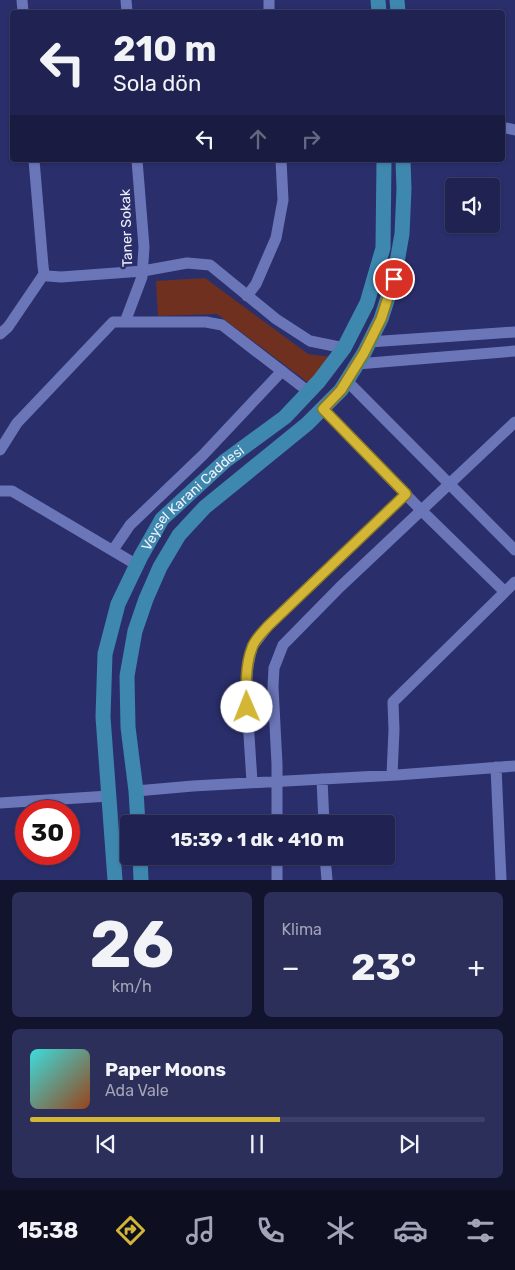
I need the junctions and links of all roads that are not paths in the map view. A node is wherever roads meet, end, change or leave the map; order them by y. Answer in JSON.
{"nodes":[{"id":1,"x":34,"y":162,"type":"edge"},
{"id":2,"x":137,"y":162,"type":"edge"},
{"id":3,"x":281,"y":162,"type":"edge"},
{"id":4,"x":384,"y":162,"type":"edge"},
{"id":5,"x":403,"y":162,"type":"edge"},
{"id":6,"x":43,"y":270,"type":"junction"},
{"id":7,"x":143,"y":271,"type":"junction"},
{"id":8,"x":247,"y":296,"type":"junction"},
{"id":9,"x":125,"y":322,"type":"junction"},
{"id":10,"x":515,"y":332,"type":"edge"},
{"id":11,"x":0,"y":334,"type":"edge"},
{"id":12,"x":369,"y":342,"type":"junction"},
{"id":13,"x":344,"y":348,"type":"junction"},
{"id":14,"x":515,"y":351,"type":"edge"},
{"id":15,"x":357,"y":364,"type":"junction"},
{"id":16,"x":282,"y":371,"type":"junction"},
{"id":17,"x":347,"y":381,"type":"junction"},
{"id":18,"x":308,"y":392,"type":"junction"},
{"id":19,"x":323,"y":409,"type":"junction"},
{"id":20,"x":515,"y":422,"type":"edge"},
{"id":21,"x":0,"y":450,"type":"edge"},
{"id":22,"x":448,"y":484,"type":"junction"},
{"id":23,"x":0,"y":491,"type":"edge"},
{"id":24,"x":406,"y":494,"type":"junction"},
{"id":25,"x":421,"y":510,"type":"junction"},
{"id":26,"x":113,"y":550,"type":"junction"},
{"id":27,"x":515,"y":550,"type":"edge"},
{"id":28,"x":137,"y":565,"type":"junction"},
{"id":29,"x":515,"y":582,"type":"edge"},
{"id":30,"x":505,"y":592,"type":"junction"},
{"id":31,"x":515,"y":766,"type":"edge"},
{"id":32,"x":496,"y":767,"type":"junction"},
{"id":33,"x":392,"y":775,"type":"junction"},
{"id":34,"x":322,"y":779,"type":"junction"},
{"id":35,"x":278,"y":781,"type":"junction"},
{"id":36,"x":252,"y":782,"type":"junction"},
{"id":37,"x":136,"y":792,"type":"junction"},
{"id":38,"x":109,"y":796,"type":"junction"},
{"id":39,"x":0,"y":803,"type":"edge"},
{"id":40,"x":137,"y":815,"type":"edge"},
{"id":41,"x":277,"y":815,"type":"edge"},
{"id":42,"x":324,"y":815,"type":"edge"},
{"id":43,"x":140,"y":865,"type":"edge"},
{"id":44,"x":277,"y":865,"type":"edge"},
{"id":45,"x":325,"y":865,"type":"edge"},
{"id":46,"x":115,"y":880,"type":"edge"},
{"id":47,"x":141,"y":880,"type":"edge"},
{"id":48,"x":276,"y":880,"type":"edge"},
{"id":49,"x":326,"y":880,"type":"edge"},
{"id":50,"x":502,"y":880,"type":"edge"}],
"edges":[{"from":1,"to":6,"type":"street"},
{"from":2,"to":7,"type":"street","name":"Taner Sokak"},
{"from":3,"to":8,"type":"street"},
{"from":4,"to":13,"type":"main road","name":"Veysel Karani Caddesi"},
{"from":5,"to":12,"type":"main road","name":"Veysel Karani Caddesi"},
{"from":6,"to":7,"type":"street"},
{"from":6,"to":11,"type":"street"},
{"from":7,"to":8,"type":"street"},
{"from":7,"to":9,"type":"street","name":"Taner Sokak"},
{"from":8,"to":13,"type":"street"},
{"from":9,"to":16,"type":"street"},
{"from":9,"to":21,"type":"street"},
{"from":10,"to":12,"type":"street"},
{"from":12,"to":15,"type":"main road","name":"Veysel Karani Caddesi"},
{"from":13,"to":18,"type":"main road","name":"Veysel Karani Caddesi"},
{"from":14,"to":15,"type":"street"},
{"from":15,"to":17,"type":"main road","name":"Veysel Karani Caddesi"},
{"from":16,"to":18,"type":"street"},
{"from":16,"to":26,"type":"street"},
{"from":17,"to":19,"type":"main road","name":"Veysel Karani Caddesi"},
{"from":17,"to":22,"type":"street"},
{"from":18,"to":28,"type":"main road","name":"Veysel Karani Caddesi"},
{"from":19,"to":24,"type":"street"},
{"from":19,"to":37,"type":"main road","name":"Veysel Karani Caddesi"},
{"from":20,"to":22,"type":"street"},
{"from":22,"to":25,"type":"street"},
{"from":22,"to":27,"type":"street"},
{"from":23,"to":26,"type":"street"},
{"from":24,"to":25,"type":"street"},
{"from":24,"to":36,"type":"street"},
{"from":25,"to":30,"type":"street"},
{"from":25,"to":35,"type":"street"},
{"from":26,"to":28,"type":"street"},
{"from":28,"to":38,"type":"main road","name":"Veysel Karani Caddesi"},
{"from":29,"to":30,"type":"street"},
{"from":30,"to":33,"type":"street"},
{"from":31,"to":32,"type":"street"},
{"from":32,"to":33,"type":"street"},
{"from":32,"to":50,"type":"street"},
{"from":33,"to":34,"type":"street"},
{"from":34,"to":35,"type":"street"},
{"from":34,"to":42,"type":"street"},
{"from":35,"to":36,"type":"street"},
{"from":35,"to":41,"type":"street"},
{"from":36,"to":37,"type":"street"},
{"from":37,"to":40,"type":"main road","name":"Veysel Karani Caddesi"},
{"from":38,"to":39,"type":"street"},
{"from":38,"to":46,"type":"main road","name":"Veysel Karani Caddesi"},
{"from":43,"to":47,"type":"main road"},
{"from":44,"to":48,"type":"street"},
{"from":45,"to":49,"type":"street"}]}
